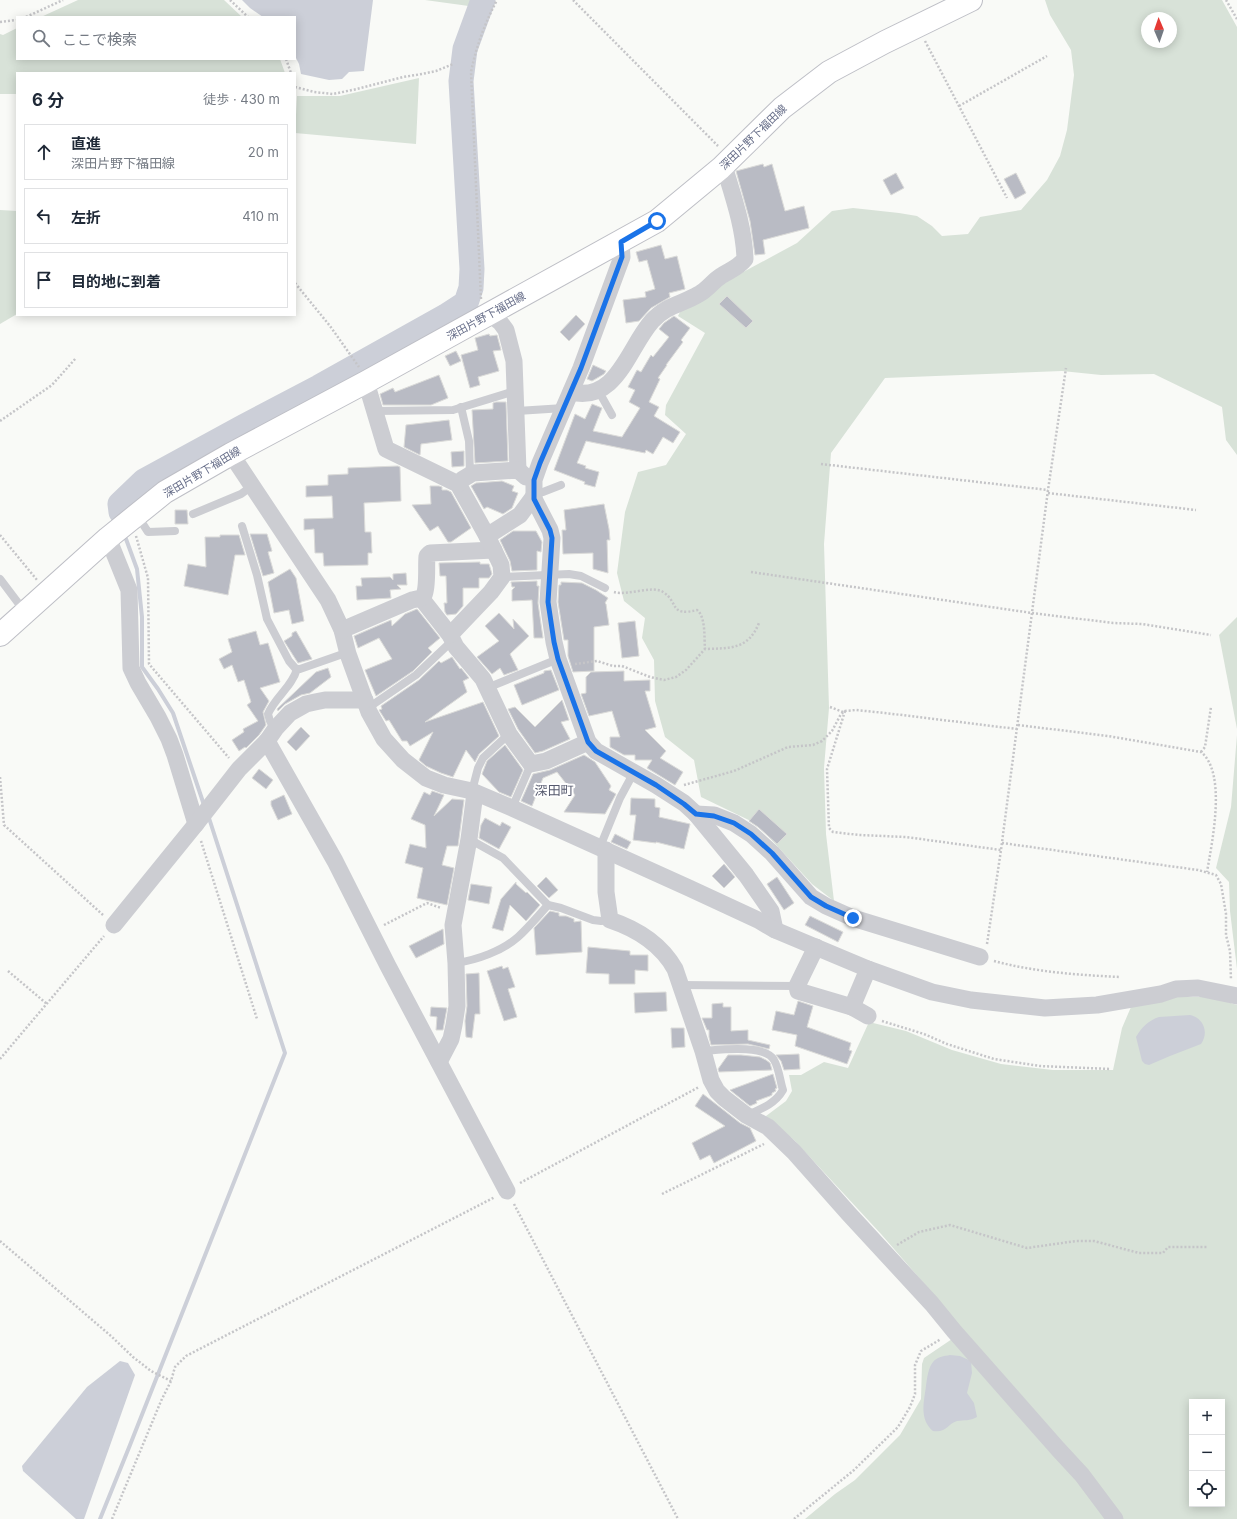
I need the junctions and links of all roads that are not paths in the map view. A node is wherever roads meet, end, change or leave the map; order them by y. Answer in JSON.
{"nodes":[{"id":1,"x":972,"y":0,"type":"edge"},
{"id":2,"x":727,"y":162,"type":"junction"},
{"id":3,"x":621,"y":242,"type":"junction"},
{"id":4,"x":487,"y":315,"type":"junction"},
{"id":5,"x":366,"y":382,"type":"junction"},
{"id":6,"x":598,"y":390,"type":"junction"},
{"id":7,"x":515,"y":391,"type":"junction"},
{"id":8,"x":571,"y":392,"type":"junction"},
{"id":9,"x":461,"y":407,"type":"junction"},
{"id":10,"x":564,"y":408,"type":"junction"},
{"id":11,"x":376,"y":411,"type":"junction"},
{"id":12,"x":517,"y":411,"type":"junction"},
{"id":13,"x":612,"y":414,"type":"dead end"},
{"id":14,"x":231,"y":454,"type":"junction"},
{"id":15,"x":518,"y":470,"type":"junction"},
{"id":16,"x":464,"y":479,"type":"junction"},
{"id":17,"x":561,"y":485,"type":"dead end"},
{"id":18,"x":252,"y":486,"type":"junction"},
{"id":19,"x":533,"y":491,"type":"junction"},
{"id":20,"x":193,"y":514,"type":"dead end"},
{"id":21,"x":134,"y":517,"type":"junction"},
{"id":22,"x":242,"y":526,"type":"dead end"},
{"id":23,"x":175,"y":531,"type":"dead end"},
{"id":24,"x":108,"y":538,"type":"junction"},
{"id":25,"x":490,"y":543,"type":"junction"},
{"id":26,"x":550,"y":575,"type":"junction"},
{"id":27,"x":502,"y":577,"type":"junction"},
{"id":28,"x":0,"y":579,"type":"edge"},
{"id":29,"x":605,"y":588,"type":"road end"},
{"id":30,"x":421,"y":598,"type":"junction"},
{"id":31,"x":26,"y":612,"type":"junction"},
{"id":32,"x":342,"y":630,"type":"junction"},
{"id":33,"x":0,"y":635,"type":"edge"},
{"id":34,"x":451,"y":638,"type":"junction"},
{"id":35,"x":348,"y":654,"type":"junction"},
{"id":36,"x":559,"y":662,"type":"junction"},
{"id":37,"x":297,"y":669,"type":"junction"},
{"id":38,"x":487,"y":688,"type":"junction"},
{"id":39,"x":366,"y":704,"type":"junction"},
{"id":40,"x":509,"y":734,"type":"junction"},
{"id":41,"x":271,"y":736,"type":"junction"},
{"id":42,"x":588,"y":742,"type":"junction"},
{"id":43,"x":531,"y":764,"type":"junction"},
{"id":44,"x":634,"y":772,"type":"junction"},
{"id":45,"x":473,"y":792,"type":"junction"},
{"id":46,"x":512,"y":808,"type":"junction"},
{"id":47,"x":696,"y":814,"type":"junction"},
{"id":48,"x":196,"y":824,"type":"junction"},
{"id":49,"x":469,"y":839,"type":"junction"},
{"id":50,"x":603,"y":849,"type":"junction"},
{"id":51,"x":548,"y":905,"type":"junction"},
{"id":52,"x":610,"y":920,"type":"junction"},
{"id":53,"x":114,"y":925,"type":"road end"},
{"id":54,"x":775,"y":930,"type":"junction"},
{"id":55,"x":816,"y":947,"type":"junction"},
{"id":56,"x":980,"y":957,"type":"road end"},
{"id":57,"x":456,"y":963,"type":"junction"},
{"id":58,"x":868,"y":969,"type":"junction"},
{"id":59,"x":680,"y":985,"type":"junction"},
{"id":60,"x":797,"y":986,"type":"junction"},
{"id":61,"x":1234,"y":995,"type":"edge"},
{"id":62,"x":852,"y":1007,"type":"junction"},
{"id":63,"x":868,"y":1016,"type":"road end"},
{"id":64,"x":703,"y":1051,"type":"junction"},
{"id":65,"x":439,"y":1062,"type":"junction"},
{"id":66,"x":746,"y":1115,"type":"junction"},
{"id":67,"x":507,"y":1190,"type":"road end"},
{"id":68,"x":1115,"y":1519,"type":"edge"}],
"edges":[{"from":1,"to":2,"type":"main road","name":"深田片野下福田線"},
{"from":2,"to":3,"type":"main road","name":"深田片野下福田線"},
{"from":2,"to":6,"type":"street"},
{"from":3,"to":4,"type":"main road","name":"深田片野下福田線"},
{"from":3,"to":8,"type":"street"},
{"from":4,"to":5,"type":"main road","name":"深田片野下福田線"},
{"from":4,"to":7,"type":"street"},
{"from":5,"to":11,"type":"street"},
{"from":5,"to":14,"type":"main road","name":"深田片野下福田線"},
{"from":6,"to":8,"type":"street"},
{"from":6,"to":13,"type":"lane"},
{"from":7,"to":9,"type":"lane"},
{"from":7,"to":12,"type":"street"},
{"from":8,"to":10,"type":"street"},
{"from":9,"to":11,"type":"lane"},
{"from":9,"to":16,"type":"lane"},
{"from":10,"to":12,"type":"lane"},
{"from":10,"to":19,"type":"street"},
{"from":11,"to":16,"type":"street"},
{"from":12,"to":15,"type":"street"},
{"from":14,"to":18,"type":"street"},
{"from":14,"to":21,"type":"main road","name":"深田片野下福田線"},
{"from":15,"to":16,"type":"street"},
{"from":15,"to":19,"type":"street"},
{"from":16,"to":25,"type":"street"},
{"from":17,"to":19,"type":"lane"},
{"from":18,"to":20,"type":"lane"},
{"from":18,"to":32,"type":"street"},
{"from":19,"to":25,"type":"street"},
{"from":19,"to":26,"type":"street"},
{"from":21,"to":23,"type":"lane"},
{"from":21,"to":24,"type":"main road","name":"深田片野下福田線"},
{"from":22,"to":37,"type":"lane"},
{"from":24,"to":31,"type":"main road","name":"深田片野下福田線"},
{"from":24,"to":48,"type":"street"},
{"from":25,"to":27,"type":"street"},
{"from":25,"to":30,"type":"street"},
{"from":26,"to":27,"type":"lane"},
{"from":26,"to":29,"type":"lane"},
{"from":26,"to":36,"type":"street"},
{"from":27,"to":34,"type":"street"},
{"from":28,"to":31,"type":"lane"},
{"from":30,"to":32,"type":"street"},
{"from":30,"to":34,"type":"street"},
{"from":31,"to":33,"type":"main road","name":"深田片野下福田線"},
{"from":32,"to":35,"type":"street"},
{"from":34,"to":38,"type":"street"},
{"from":34,"to":39,"type":"lane"},
{"from":35,"to":37,"type":"lane"},
{"from":35,"to":39,"type":"street"},
{"from":36,"to":38,"type":"lane"},
{"from":36,"to":42,"type":"street"},
{"from":37,"to":41,"type":"lane"},
{"from":38,"to":40,"type":"street"},
{"from":39,"to":41,"type":"street"},
{"from":39,"to":45,"type":"street"},
{"from":40,"to":43,"type":"street"},
{"from":40,"to":45,"type":"lane"},
{"from":41,"to":48,"type":"street"},
{"from":41,"to":65,"type":"street"},
{"from":42,"to":43,"type":"street"},
{"from":42,"to":44,"type":"street"},
{"from":43,"to":46,"type":"lane"},
{"from":44,"to":47,"type":"street"},
{"from":44,"to":50,"type":"lane"},
{"from":45,"to":46,"type":"street"},
{"from":45,"to":49,"type":"street"},
{"from":46,"to":50,"type":"street"},
{"from":47,"to":54,"type":"street"},
{"from":47,"to":56,"type":"street"},
{"from":48,"to":53,"type":"street"},
{"from":49,"to":51,"type":"lane"},
{"from":49,"to":57,"type":"street"},
{"from":50,"to":52,"type":"street"},
{"from":50,"to":54,"type":"street"},
{"from":51,"to":52,"type":"lane"},
{"from":51,"to":57,"type":"lane"},
{"from":52,"to":59,"type":"street"},
{"from":54,"to":55,"type":"street"},
{"from":55,"to":58,"type":"street"},
{"from":55,"to":60,"type":"street"},
{"from":57,"to":65,"type":"street"},
{"from":58,"to":61,"type":"street"},
{"from":58,"to":62,"type":"street"},
{"from":59,"to":60,"type":"lane"},
{"from":59,"to":64,"type":"street"},
{"from":60,"to":62,"type":"street"},
{"from":62,"to":63,"type":"street"},
{"from":64,"to":66,"type":"street"},
{"from":64,"to":66,"type":"lane"},
{"from":65,"to":67,"type":"street"},
{"from":66,"to":68,"type":"street"}]}
